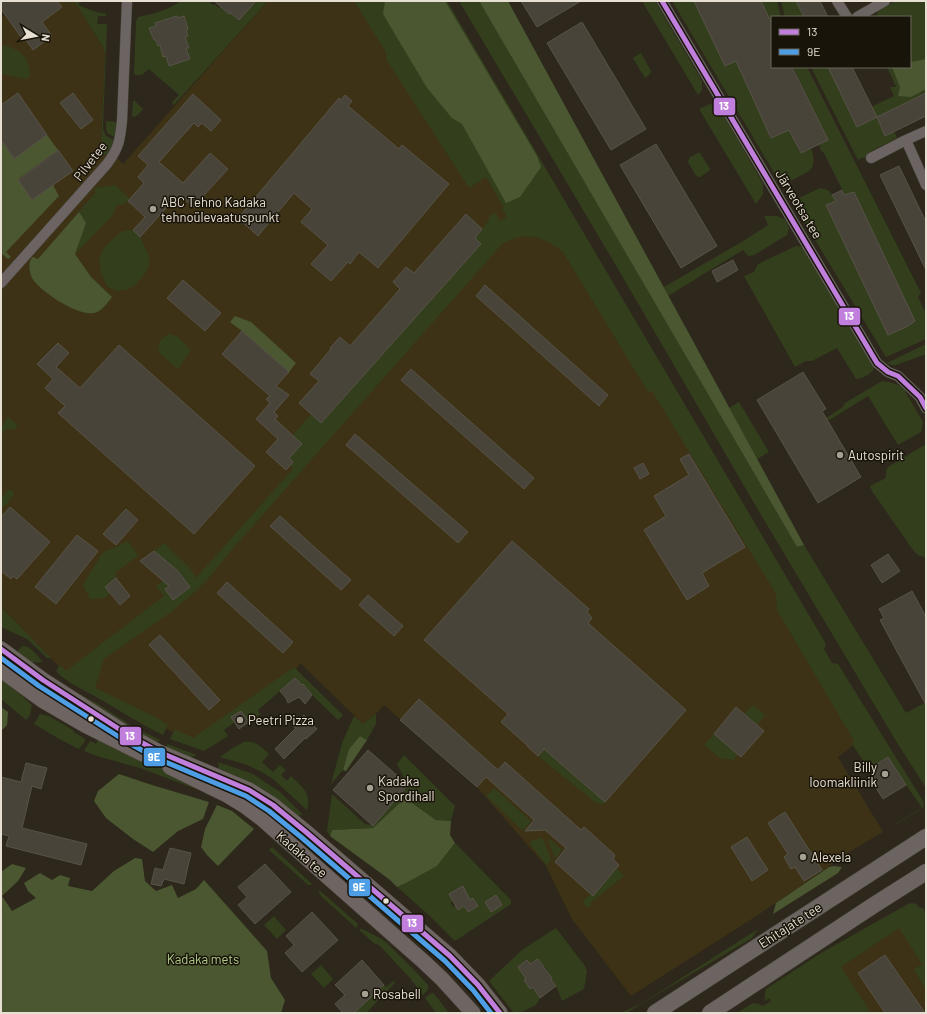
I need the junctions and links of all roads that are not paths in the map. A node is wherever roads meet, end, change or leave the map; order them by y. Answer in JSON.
{"nodes":[{"id":1,"x":127,"y":1,"type":"edge"},
{"id":2,"x":662,"y":1,"type":"edge"},
{"id":3,"x":837,"y":1,"type":"edge"},
{"id":4,"x":885,"y":1,"type":"edge"},
{"id":5,"x":846,"y":16,"type":"edge"},
{"id":6,"x":859,"y":16,"type":"edge"},
{"id":7,"x":926,"y":131,"type":"edge"},
{"id":8,"x":906,"y":140,"type":"junction"},
{"id":9,"x":871,"y":158,"type":"dead end"},
{"id":10,"x":926,"y":185,"type":"edge"},
{"id":11,"x":1,"y":283,"type":"edge"},
{"id":12,"x":926,"y":408,"type":"edge"},
{"id":13,"x":1,"y":649,"type":"edge"},
{"id":14,"x":1,"y":670,"type":"edge"},
{"id":15,"x":60,"y":691,"type":"junction"},
{"id":16,"x":42,"y":700,"type":"junction"},
{"id":17,"x":306,"y":832,"type":"junction"},
{"id":18,"x":279,"y":834,"type":"junction"},
{"id":19,"x":926,"y":837,"type":"edge"},
{"id":20,"x":331,"y":854,"type":"junction"},
{"id":21,"x":308,"y":860,"type":"junction"},
{"id":22,"x":926,"y":872,"type":"edge"},
{"id":23,"x":473,"y":1013,"type":"edge"},
{"id":24,"x":500,"y":1013,"type":"edge"},
{"id":25,"x":655,"y":1013,"type":"edge"},
{"id":26,"x":710,"y":1013,"type":"edge"}],
"edges":[{"from":1,"to":11,"type":"street","name":"Pilvetee"},
{"from":2,"to":12,"type":"street","name":"Järveotsa tee"},
{"from":3,"to":5,"type":"street"},
{"from":4,"to":6,"type":"street"},
{"from":7,"to":8,"type":"street"},
{"from":8,"to":9,"type":"street"},
{"from":8,"to":10,"type":"street"},
{"from":13,"to":15,"type":"main road","name":"Kadaka tee"},
{"from":14,"to":16,"type":"main road","name":"Kadaka tee"},
{"from":15,"to":16,"type":"main road"},
{"from":15,"to":17,"type":"main road","name":"Kadaka tee"},
{"from":16,"to":18,"type":"main road","name":"Kadaka tee"},
{"from":17,"to":18,"type":"main road"},
{"from":17,"to":20,"type":"main road","name":"Kadaka tee"},
{"from":18,"to":21,"type":"main road","name":"Kadaka tee"},
{"from":19,"to":25,"type":"main road","name":"Ehitajate tee"},
{"from":20,"to":21,"type":"main road"},
{"from":20,"to":24,"type":"main road","name":"Kadaka tee"},
{"from":21,"to":23,"type":"main road","name":"Kadaka tee"},
{"from":22,"to":26,"type":"main road"}]}
